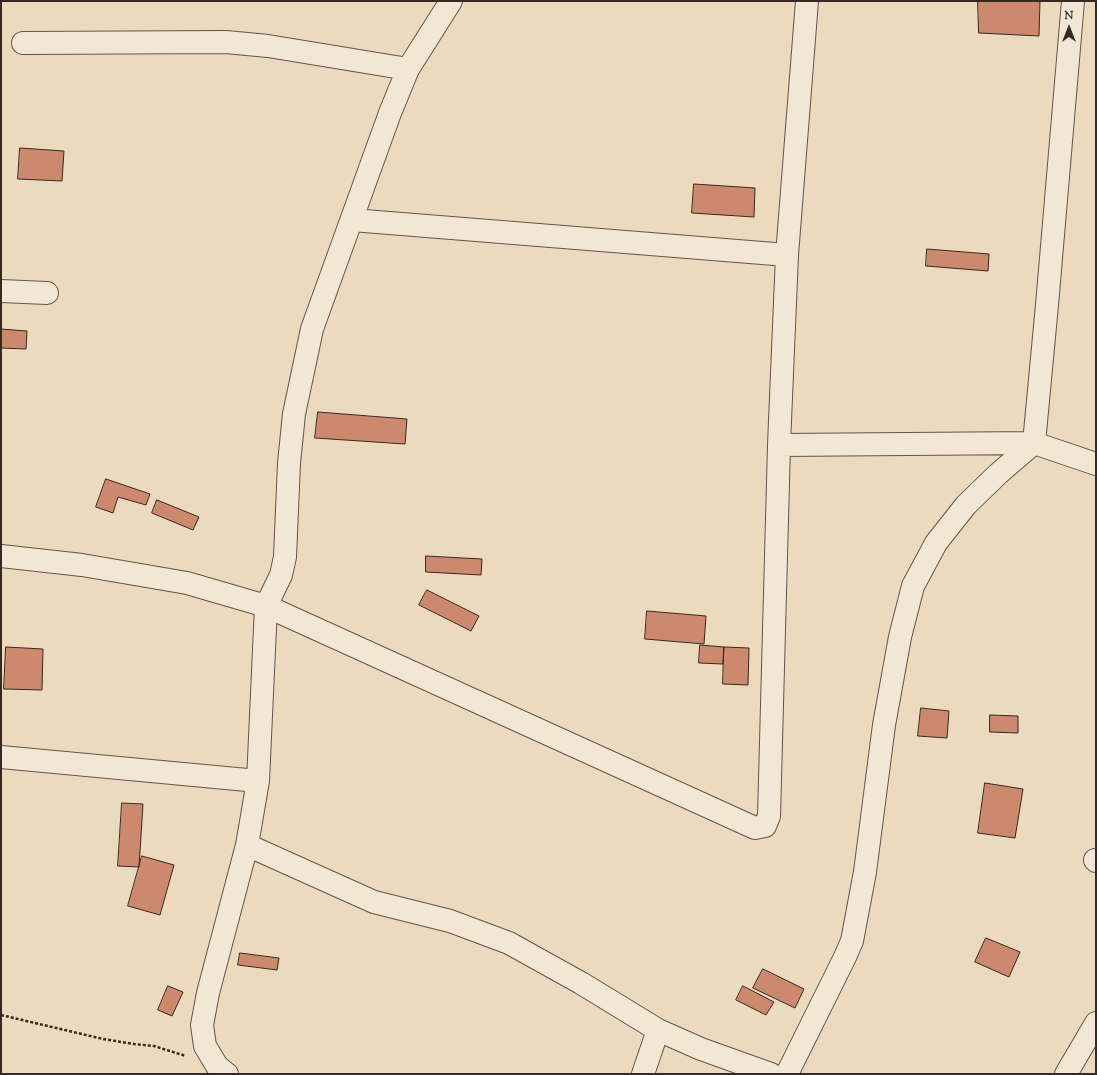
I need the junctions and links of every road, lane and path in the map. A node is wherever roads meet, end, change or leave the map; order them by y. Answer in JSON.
{"nodes":[{"id":1,"x":451,"y":1,"type":"edge"},
{"id":2,"x":807,"y":1,"type":"edge"},
{"id":3,"x":1074,"y":1,"type":"edge"},
{"id":4,"x":24,"y":43,"type":"dead end"},
{"id":5,"x":408,"y":69,"type":"junction"},
{"id":6,"x":352,"y":220,"type":"junction"},
{"id":7,"x":787,"y":255,"type":"junction"},
{"id":8,"x":1,"y":291,"type":"edge"},
{"id":9,"x":47,"y":293,"type":"dead end"},
{"id":10,"x":1034,"y":443,"type":"junction"},
{"id":11,"x":779,"y":445,"type":"junction"},
{"id":12,"x":1096,"y":464,"type":"edge"},
{"id":13,"x":1,"y":556,"type":"edge"},
{"id":14,"x":266,"y":606,"type":"junction"},
{"id":15,"x":1,"y":757,"type":"edge"},
{"id":16,"x":258,"y":781,"type":"junction"},
{"id":17,"x":247,"y":845,"type":"junction"},
{"id":18,"x":1,"y":1015,"type":"edge"},
{"id":19,"x":1096,"y":1023,"type":"edge"},
{"id":20,"x":658,"y":1030,"type":"junction"},
{"id":21,"x":222,"y":1070,"type":"edge"},
{"id":22,"x":643,"y":1074,"type":"edge"},
{"id":23,"x":771,"y":1074,"type":"edge"},
{"id":24,"x":787,"y":1074,"type":"edge"},
{"id":25,"x":1066,"y":1074,"type":"edge"}],
"edges":[{"from":1,"to":5,"type":"street"},
{"from":2,"to":7,"type":"street"},
{"from":3,"to":10,"type":"street"},
{"from":4,"to":5,"type":"street"},
{"from":5,"to":6,"type":"street"},
{"from":6,"to":7,"type":"street"},
{"from":6,"to":14,"type":"street"},
{"from":7,"to":11,"type":"street"},
{"from":8,"to":9,"type":"street"},
{"from":10,"to":11,"type":"street"},
{"from":10,"to":12,"type":"street"},
{"from":10,"to":24,"type":"street"},
{"from":11,"to":14,"type":"street"},
{"from":13,"to":14,"type":"street"},
{"from":14,"to":16,"type":"street"},
{"from":15,"to":16,"type":"street"},
{"from":16,"to":17,"type":"street"},
{"from":17,"to":20,"type":"street"},
{"from":17,"to":21,"type":"street"},
{"from":18,"to":21,"type":"path"},
{"from":19,"to":25,"type":"street"},
{"from":20,"to":22,"type":"street"},
{"from":20,"to":23,"type":"street"}]}
